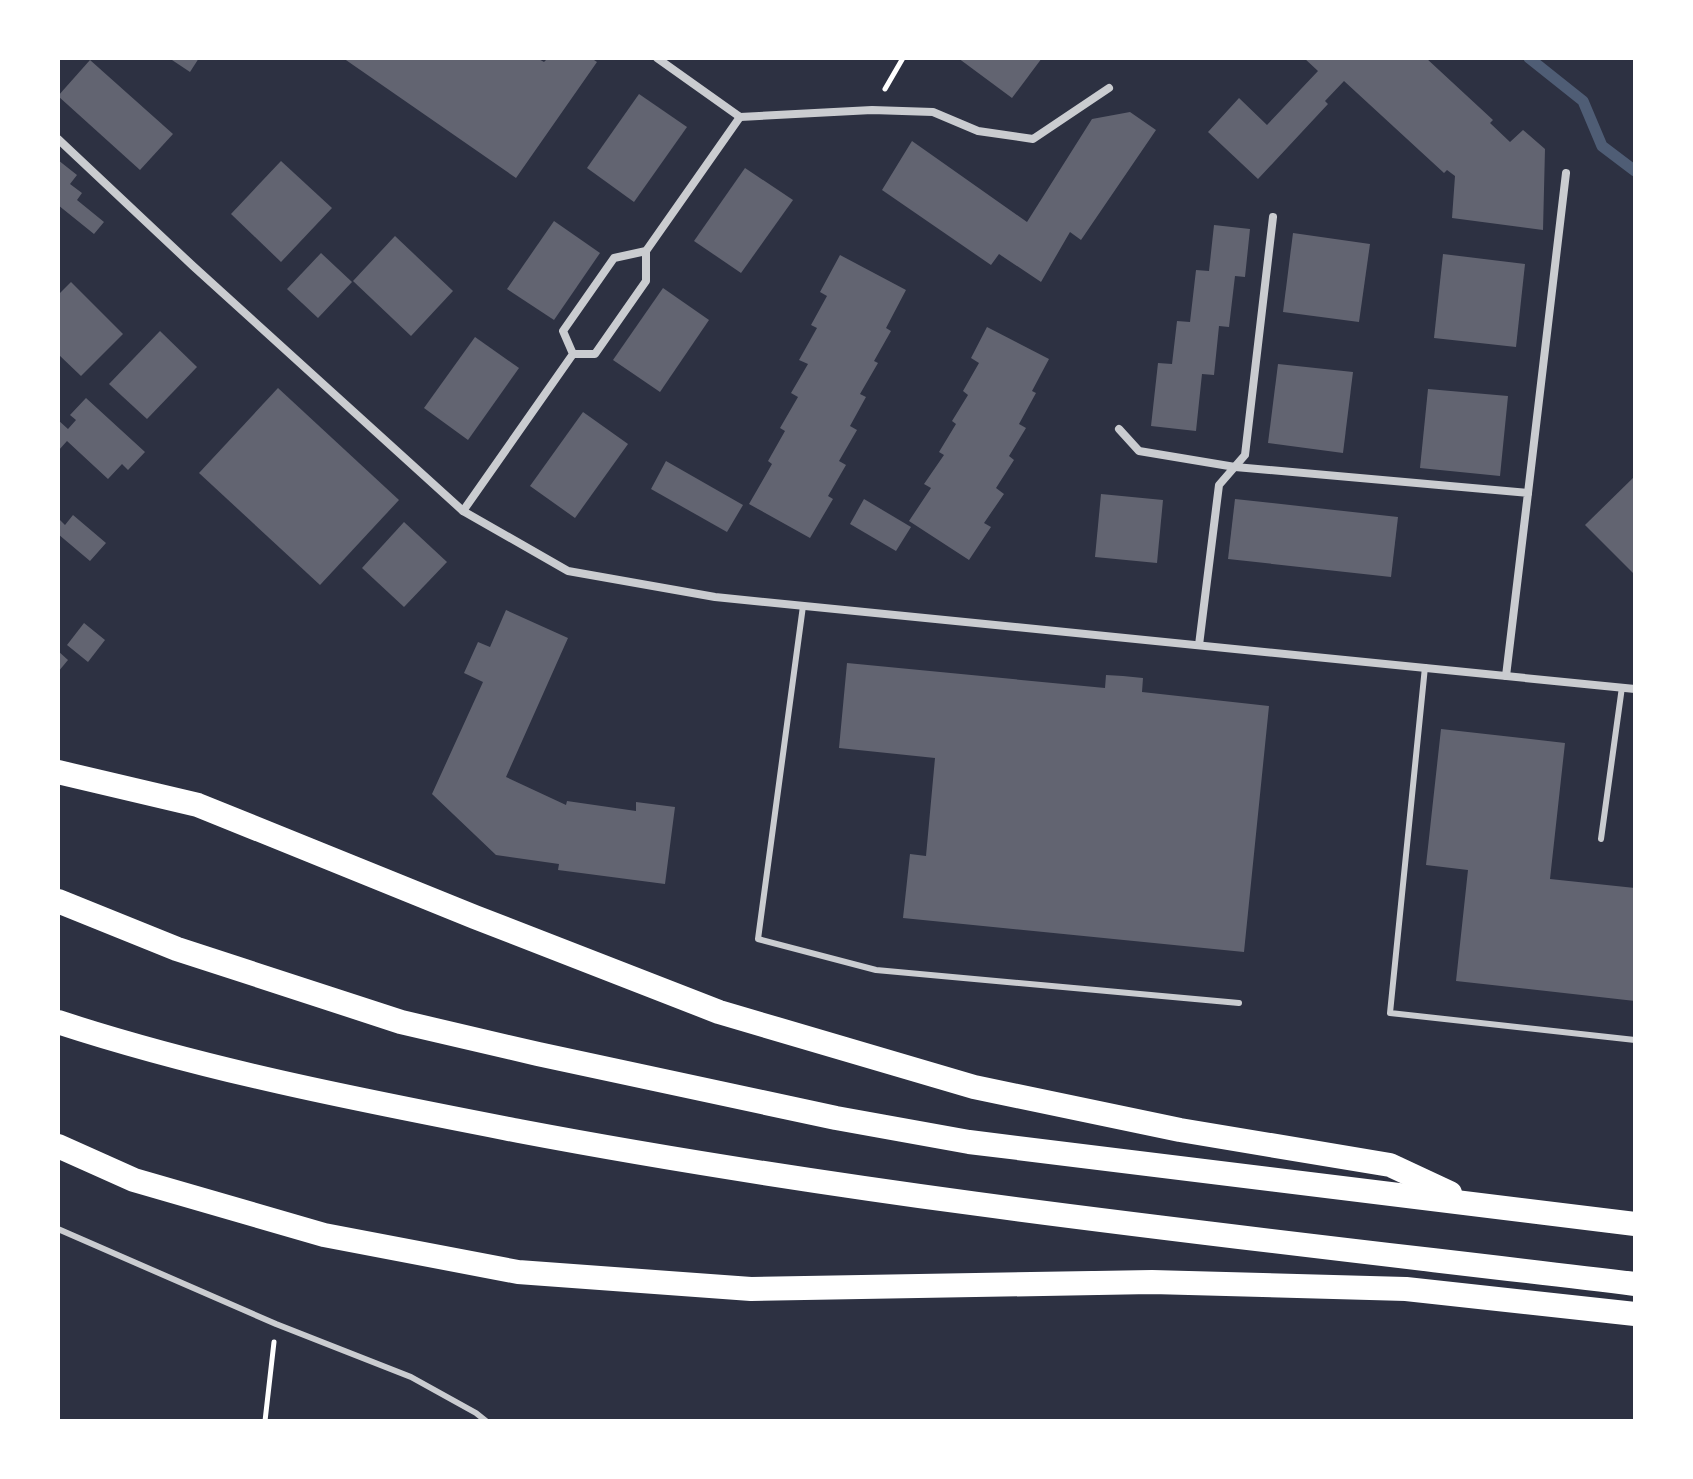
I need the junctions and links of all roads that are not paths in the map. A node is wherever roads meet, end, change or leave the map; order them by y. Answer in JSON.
{"nodes":[{"id":1,"x":657,"y":58,"type":"edge"},
{"id":2,"x":1109,"y":88,"type":"dead end"},
{"id":3,"x":740,"y":117,"type":"junction"},
{"id":4,"x":58,"y":139,"type":"edge"},
{"id":5,"x":1566,"y":173,"type":"dead end"},
{"id":6,"x":1273,"y":217,"type":"dead end"},
{"id":7,"x":646,"y":251,"type":"junction"},
{"id":8,"x":573,"y":354,"type":"junction"},
{"id":9,"x":1119,"y":429,"type":"dead end"},
{"id":10,"x":1235,"y":467,"type":"junction"},
{"id":11,"x":1528,"y":493,"type":"junction"},
{"id":12,"x":463,"y":511,"type":"junction"},
{"id":13,"x":803,"y":606,"type":"junction"},
{"id":14,"x":1199,"y":645,"type":"junction"},
{"id":15,"x":1425,"y":667,"type":"junction"},
{"id":16,"x":1506,"y":676,"type":"junction"},
{"id":17,"x":1622,"y":687,"type":"junction"},
{"id":18,"x":1635,"y":689,"type":"edge"},
{"id":19,"x":58,"y":772,"type":"edge"},
{"id":20,"x":1601,"y":839,"type":"dead end"},
{"id":21,"x":58,"y":901,"type":"edge"},
{"id":22,"x":1239,"y":1003,"type":"dead end"},
{"id":23,"x":58,"y":1022,"type":"edge"},
{"id":24,"x":1635,"y":1040,"type":"edge"},
{"id":25,"x":58,"y":1146,"type":"edge"},
{"id":26,"x":1470,"y":1203,"type":"junction"},
{"id":27,"x":1635,"y":1224,"type":"edge"},
{"id":28,"x":58,"y":1229,"type":"edge"},
{"id":29,"x":1635,"y":1284,"type":"edge"},
{"id":30,"x":1635,"y":1314,"type":"edge"},
{"id":31,"x":486,"y":1421,"type":"edge"}],
"edges":[{"from":1,"to":3,"type":"street"},
{"from":2,"to":3,"type":"street"},
{"from":3,"to":7,"type":"street"},
{"from":4,"to":12,"type":"street"},
{"from":5,"to":11,"type":"street"},
{"from":6,"to":10,"type":"street"},
{"from":7,"to":8,"type":"street"},
{"from":7,"to":8,"type":"street"},
{"from":8,"to":12,"type":"street"},
{"from":9,"to":10,"type":"street"},
{"from":10,"to":11,"type":"street"},
{"from":10,"to":14,"type":"street"},
{"from":11,"to":16,"type":"street"},
{"from":12,"to":13,"type":"street"},
{"from":13,"to":14,"type":"street"},
{"from":13,"to":22,"type":"lane"},
{"from":14,"to":15,"type":"street"},
{"from":15,"to":16,"type":"street"},
{"from":15,"to":24,"type":"lane"},
{"from":16,"to":17,"type":"street"},
{"from":17,"to":18,"type":"street"},
{"from":17,"to":20,"type":"lane"},
{"from":19,"to":26,"type":"highway"},
{"from":21,"to":26,"type":"highway"},
{"from":23,"to":29,"type":"highway"},
{"from":25,"to":30,"type":"highway"},
{"from":26,"to":27,"type":"highway"},
{"from":28,"to":31,"type":"lane"}]}
